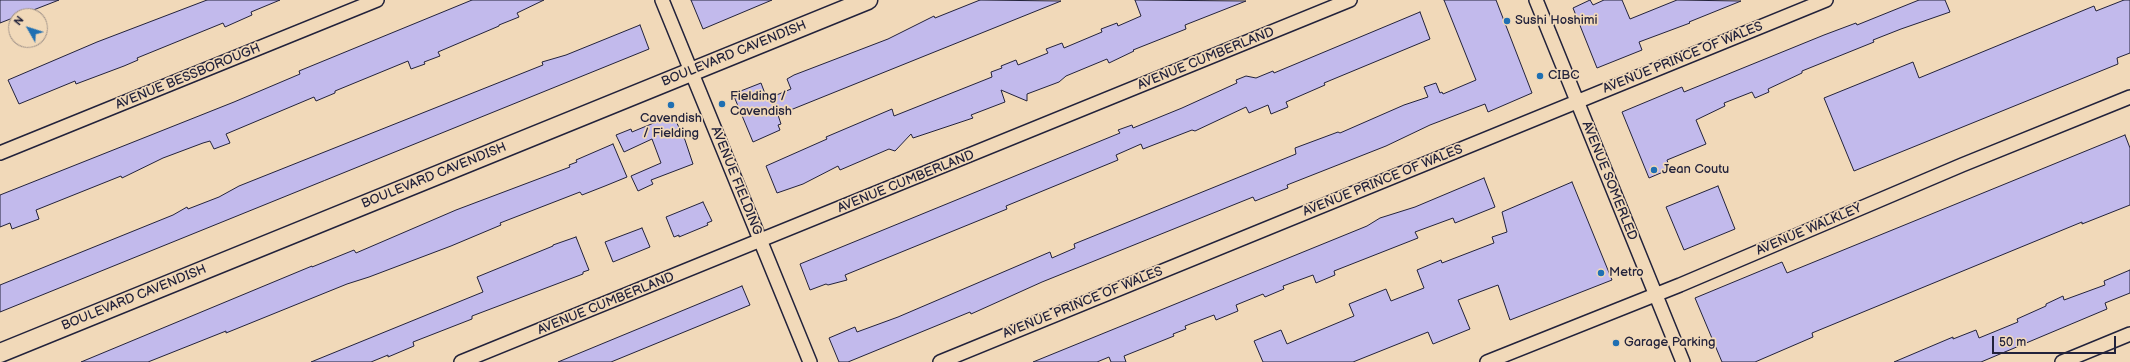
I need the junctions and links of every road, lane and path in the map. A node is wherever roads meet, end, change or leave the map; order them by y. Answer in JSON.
{"nodes":[{"id":1,"x":377,"y":0,"type":"edge"},
{"id":2,"x":662,"y":0,"type":"edge"},
{"id":3,"x":868,"y":0,"type":"edge"},
{"id":4,"x":1350,"y":0,"type":"edge"},
{"id":5,"x":1536,"y":0,"type":"edge"},
{"id":6,"x":1826,"y":0,"type":"edge"},
{"id":7,"x":691,"y":72,"type":"junction"},
{"id":8,"x":2130,"y":97,"type":"edge"},
{"id":9,"x":1577,"y":101,"type":"junction"},
{"id":10,"x":0,"y":153,"type":"edge"},
{"id":11,"x":760,"y":241,"type":"junction"},
{"id":12,"x":1656,"y":295,"type":"junction"},
{"id":13,"x":2130,"y":334,"type":"edge"},
{"id":14,"x":0,"y":353,"type":"edge"},
{"id":15,"x":461,"y":362,"type":"edge"},
{"id":16,"x":810,"y":362,"type":"edge"},
{"id":17,"x":940,"y":362,"type":"edge"},
{"id":18,"x":1487,"y":362,"type":"edge"},
{"id":19,"x":1683,"y":362,"type":"edge"},
{"id":20,"x":2062,"y":362,"type":"edge"}],
"edges":[{"from":1,"to":10,"type":"street","name":"AVENUE BESSBOROUGH"},
{"from":2,"to":7,"type":"street","name":"AVENUE FIELDING"},
{"from":3,"to":7,"type":"main road","name":"BOULEVARD CAVENDISH"},
{"from":4,"to":11,"type":"street","name":"AVENUE CUMBERLAND"},
{"from":5,"to":9,"type":"street","name":"AVENUE SOMERLED"},
{"from":6,"to":9,"type":"street","name":"AVENUE PRINCE OF WALES"},
{"from":7,"to":11,"type":"street","name":"AVENUE FIELDING"},
{"from":7,"to":14,"type":"main road","name":"BOULEVARD CAVENDISH"},
{"from":8,"to":12,"type":"street","name":"AVENUE WALKLEY"},
{"from":9,"to":12,"type":"street","name":"AVENUE SOMERLED"},
{"from":9,"to":17,"type":"street","name":"AVENUE PRINCE OF WALES"},
{"from":11,"to":15,"type":"street","name":"AVENUE CUMBERLAND"},
{"from":11,"to":16,"type":"street","name":"AVENUE FIELDING"},
{"from":12,"to":18,"type":"street","name":"AVENUE WALKLEY"},
{"from":12,"to":19,"type":"street","name":"AVENUE SOMERLED"},
{"from":13,"to":20,"type":"street"}]}
